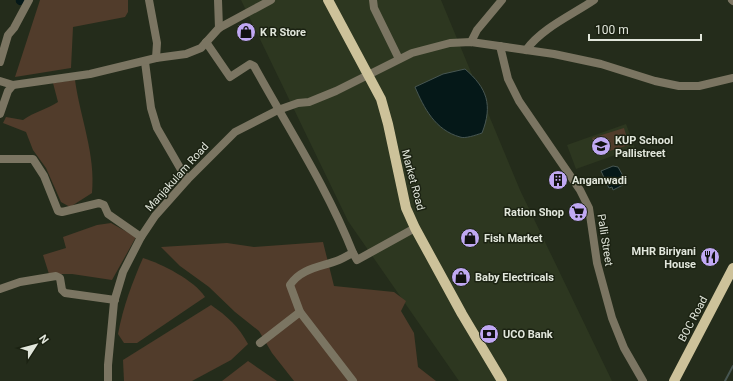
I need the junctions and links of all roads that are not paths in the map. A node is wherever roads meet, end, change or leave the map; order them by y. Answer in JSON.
{"nodes":[{"id":1,"x":29,"y":0,"type":"edge"},
{"id":2,"x":149,"y":0,"type":"edge"},
{"id":3,"x":218,"y":0,"type":"edge"},
{"id":4,"x":271,"y":0,"type":"edge"},
{"id":5,"x":328,"y":0,"type":"edge"},
{"id":6,"x":373,"y":0,"type":"edge"},
{"id":7,"x":502,"y":0,"type":"edge"},
{"id":8,"x":594,"y":0,"type":"edge"},
{"id":9,"x":220,"y":28,"type":"junction"},
{"id":10,"x":206,"y":42,"type":"junction"},
{"id":11,"x":471,"y":42,"type":"junction"},
{"id":12,"x":500,"y":46,"type":"junction"},
{"id":13,"x":526,"y":50,"type":"junction"},
{"id":14,"x":156,"y":58,"type":"junction"},
{"id":15,"x":399,"y":59,"type":"junction"},
{"id":16,"x":0,"y":62,"type":"edge"},
{"id":17,"x":145,"y":62,"type":"junction"},
{"id":18,"x":368,"y":74,"type":"junction"},
{"id":19,"x":733,"y":78,"type":"edge"},
{"id":20,"x":0,"y":81,"type":"edge"},
{"id":21,"x":13,"y":85,"type":"junction"},
{"id":22,"x":278,"y":110,"type":"junction"},
{"id":23,"x":0,"y":114,"type":"edge"},
{"id":24,"x":0,"y":159,"type":"edge"},
{"id":25,"x":186,"y":180,"type":"junction"},
{"id":26,"x":415,"y":228,"type":"junction"},
{"id":27,"x":141,"y":237,"type":"junction"},
{"id":28,"x":353,"y":253,"type":"junction"},
{"id":29,"x":733,"y":268,"type":"edge"},
{"id":30,"x":0,"y":289,"type":"edge"},
{"id":31,"x":115,"y":300,"type":"junction"},
{"id":32,"x":300,"y":312,"type":"junction"},
{"id":33,"x":260,"y":343,"type":"dead end"},
{"id":34,"x":108,"y":381,"type":"edge"},
{"id":35,"x":353,"y":381,"type":"edge"},
{"id":36,"x":502,"y":381,"type":"edge"},
{"id":37,"x":643,"y":381,"type":"edge"},
{"id":38,"x":674,"y":381,"type":"edge"}],
"edges":[{"from":1,"to":16,"type":"street"},
{"from":2,"to":14,"type":"street"},
{"from":3,"to":9,"type":"street"},
{"from":4,"to":9,"type":"street"},
{"from":5,"to":18,"type":"main road","name":"Market Road"},
{"from":6,"to":15,"type":"street"},
{"from":7,"to":11,"type":"street"},
{"from":8,"to":13,"type":"street"},
{"from":9,"to":10,"type":"street"},
{"from":10,"to":14,"type":"street"},
{"from":10,"to":22,"type":"street"},
{"from":11,"to":12,"type":"street","name":"Manjakulam Road"},
{"from":11,"to":15,"type":"street","name":"Manjakulam Road"},
{"from":12,"to":13,"type":"street","name":"Manjakulam Road"},
{"from":12,"to":37,"type":"street","name":"Palli Street"},
{"from":13,"to":19,"type":"street","name":"Manjakulam Road"},
{"from":14,"to":17,"type":"street"},
{"from":15,"to":18,"type":"street","name":"Manjakulam Road"},
{"from":17,"to":21,"type":"street"},
{"from":17,"to":25,"type":"street"},
{"from":18,"to":22,"type":"street","name":"Manjakulam Road"},
{"from":18,"to":26,"type":"main road","name":"Market Road"},
{"from":20,"to":21,"type":"street"},
{"from":21,"to":23,"type":"street"},
{"from":22,"to":25,"type":"street","name":"Manjakulam Road"},
{"from":22,"to":28,"type":"street"},
{"from":24,"to":27,"type":"street"},
{"from":25,"to":27,"type":"street","name":"Manjakulam Road"},
{"from":26,"to":28,"type":"street"},
{"from":26,"to":36,"type":"main road","name":"Market Road"},
{"from":27,"to":31,"type":"street","name":"Manjakulam Road"},
{"from":28,"to":32,"type":"street"},
{"from":29,"to":38,"type":"main road","name":"BOC Road"},
{"from":30,"to":31,"type":"street"},
{"from":31,"to":34,"type":"street","name":"Manjakulam Road"},
{"from":32,"to":33,"type":"street"},
{"from":32,"to":35,"type":"street"}]}
